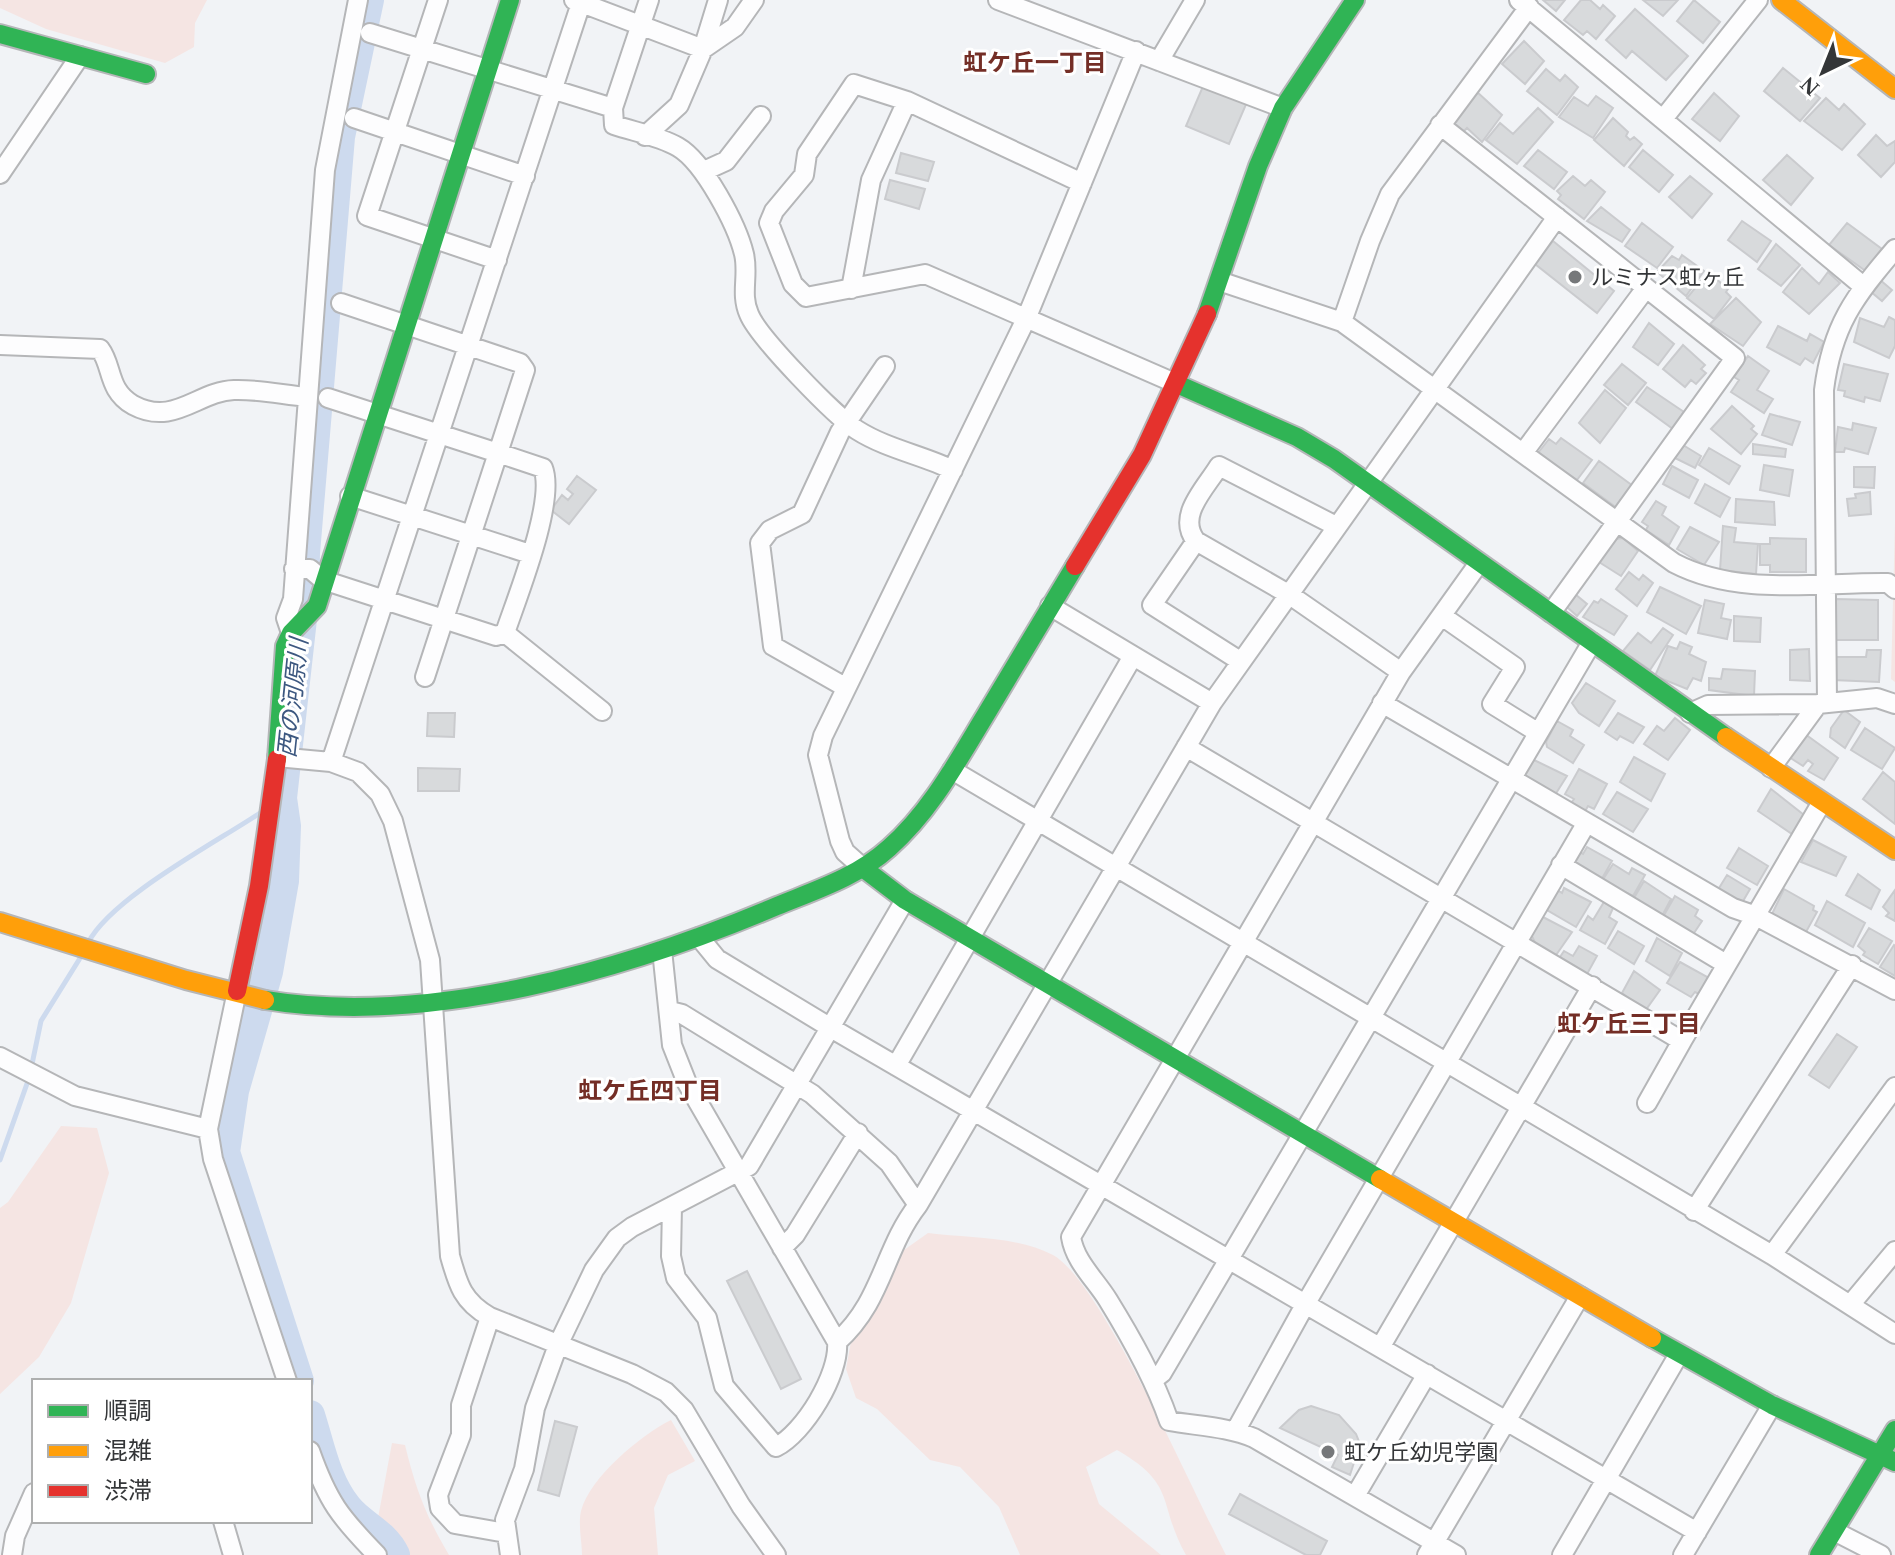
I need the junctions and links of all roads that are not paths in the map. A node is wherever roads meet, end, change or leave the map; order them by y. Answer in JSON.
{"nodes":[{"id":1,"x":358,"y":0,"type":"edge"},
{"id":2,"x":438,"y":0,"type":"edge"},
{"id":3,"x":510,"y":0,"type":"edge"},
{"id":4,"x":649,"y":0,"type":"edge"},
{"id":5,"x":718,"y":0,"type":"edge"},
{"id":6,"x":754,"y":0,"type":"edge"},
{"id":7,"x":998,"y":0,"type":"edge"},
{"id":8,"x":1355,"y":0,"type":"edge"},
{"id":9,"x":1758,"y":0,"type":"edge"},
{"id":10,"x":1781,"y":0,"type":"edge"},
{"id":11,"x":579,"y":1,"type":"edge"},
{"id":12,"x":1192,"y":1,"type":"edge"},
{"id":13,"x":1524,"y":4,"type":"edge"},
{"id":14,"x":641,"y":23,"type":"junction"},
{"id":15,"x":370,"y":33,"type":"dead end"},
{"id":16,"x":0,"y":34,"type":"edge"},
{"id":17,"x":422,"y":47,"type":"junction"},
{"id":18,"x":703,"y":49,"type":"junction"},
{"id":19,"x":1136,"y":51,"type":"junction"},
{"id":20,"x":80,"y":56,"type":"junction"},
{"id":21,"x":1159,"y":61,"type":"junction"},
{"id":22,"x":488,"y":69,"type":"junction"},
{"id":23,"x":146,"y":74,"type":"dead end"},
{"id":24,"x":553,"y":89,"type":"junction"},
{"id":25,"x":1895,"y":89,"type":"edge"},
{"id":26,"x":907,"y":101,"type":"junction"},
{"id":27,"x":613,"y":108,"type":"junction"},
{"id":28,"x":1283,"y":108,"type":"junction"},
{"id":29,"x":761,"y":116,"type":"dead end"},
{"id":30,"x":354,"y":118,"type":"dead end"},
{"id":31,"x":1663,"y":119,"type":"junction"},
{"id":32,"x":1440,"y":125,"type":"junction"},
{"id":33,"x":396,"y":133,"type":"junction"},
{"id":34,"x":645,"y":136,"type":"junction"},
{"id":35,"x":460,"y":153,"type":"junction"},
{"id":36,"x":704,"y":171,"type":"junction"},
{"id":37,"x":0,"y":174,"type":"edge"},
{"id":38,"x":525,"y":176,"type":"junction"},
{"id":39,"x":1082,"y":183,"type":"junction"},
{"id":40,"x":1557,"y":217,"type":"junction"},
{"id":41,"x":433,"y":238,"type":"junction"},
{"id":42,"x":775,"y":242,"type":"junction"},
{"id":43,"x":1895,"y":249,"type":"edge"},
{"id":44,"x":744,"y":251,"type":"junction"},
{"id":45,"x":497,"y":260,"type":"junction"},
{"id":46,"x":1219,"y":281,"type":"junction"},
{"id":47,"x":1863,"y":286,"type":"junction"},
{"id":48,"x":1646,"y":288,"type":"junction"},
{"id":49,"x":851,"y":289,"type":"junction"},
{"id":50,"x":341,"y":303,"type":"dead end"},
{"id":51,"x":1026,"y":319,"type":"junction"},
{"id":52,"x":1342,"y":322,"type":"junction"},
{"id":53,"x":406,"y":326,"type":"junction"},
{"id":54,"x":0,"y":345,"type":"edge"},
{"id":55,"x":470,"y":345,"type":"junction"},
{"id":56,"x":885,"y":366,"type":"dead end"},
{"id":57,"x":1177,"y":384,"type":"junction"},
{"id":58,"x":1434,"y":389,"type":"junction"},
{"id":59,"x":308,"y":397,"type":"junction"},
{"id":60,"x":328,"y":398,"type":"dead end"},
{"id":61,"x":376,"y":412,"type":"junction"},
{"id":62,"x":847,"y":422,"type":"junction"},
{"id":63,"x":440,"y":431,"type":"junction"},
{"id":64,"x":498,"y":453,"type":"junction"},
{"id":65,"x":1523,"y":453,"type":"junction"},
{"id":66,"x":953,"y":470,"type":"junction"},
{"id":67,"x":1366,"y":484,"type":"junction"},
{"id":68,"x":350,"y":496,"type":"junction"},
{"id":69,"x":413,"y":517,"type":"junction"},
{"id":70,"x":1617,"y":522,"type":"junction"},
{"id":71,"x":1336,"y":526,"type":"junction"},
{"id":72,"x":471,"y":535,"type":"junction"},
{"id":73,"x":1196,"y":541,"type":"junction"},
{"id":74,"x":530,"y":554,"type":"junction"},
{"id":75,"x":1479,"y":563,"type":"junction"},
{"id":76,"x":307,"y":572,"type":"junction"},
{"id":77,"x":1825,"y":582,"type":"junction"},
{"id":78,"x":1895,"y":589,"type":"edge"},
{"id":79,"x":1290,"y":595,"type":"junction"},
{"id":80,"x":386,"y":600,"type":"junction"},
{"id":81,"x":1050,"y":606,"type":"junction"},
{"id":82,"x":1551,"y":613,"type":"junction"},
{"id":83,"x":1442,"y":616,"type":"junction"},
{"id":84,"x":444,"y":618,"type":"junction"},
{"id":85,"x":298,"y":627,"type":"junction"},
{"id":86,"x":505,"y":633,"type":"junction"},
{"id":87,"x":1592,"y":642,"type":"junction"},
{"id":88,"x":1133,"y":656,"type":"junction"},
{"id":89,"x":1240,"y":661,"type":"junction"},
{"id":90,"x":1401,"y":672,"type":"junction"},
{"id":91,"x":425,"y":677,"type":"dead end"},
{"id":92,"x":845,"y":687,"type":"junction"},
{"id":93,"x":1212,"y":703,"type":"junction"},
{"id":94,"x":1382,"y":703,"type":"junction"},
{"id":95,"x":1822,"y":703,"type":"junction"},
{"id":96,"x":1895,"y":704,"type":"edge"},
{"id":97,"x":602,"y":711,"type":"dead end"},
{"id":98,"x":1690,"y":713,"type":"junction"},
{"id":99,"x":1537,"y":732,"type":"junction"},
{"id":100,"x":1186,"y":747,"type":"junction"},
{"id":101,"x":277,"y":757,"type":"junction"},
{"id":102,"x":331,"y":762,"type":"junction"},
{"id":103,"x":1771,"y":768,"type":"junction"},
{"id":104,"x":952,"y":770,"type":"junction"},
{"id":105,"x":1510,"y":778,"type":"junction"},
{"id":106,"x":1822,"y":802,"type":"junction"},
{"id":107,"x":1036,"y":821,"type":"junction"},
{"id":108,"x":1314,"y":822,"type":"junction"},
{"id":109,"x":1586,"y":824,"type":"junction"},
{"id":110,"x":1895,"y":850,"type":"edge"},
{"id":111,"x":1561,"y":865,"type":"junction"},
{"id":112,"x":1113,"y":867,"type":"junction"},
{"id":113,"x":863,"y":868,"type":"junction"},
{"id":114,"x":1440,"y":898,"type":"junction"},
{"id":115,"x":905,"y":900,"type":"junction"},
{"id":116,"x":1756,"y":916,"type":"junction"},
{"id":117,"x":0,"y":922,"type":"edge"},
{"id":118,"x":699,"y":937,"type":"junction"},
{"id":119,"x":970,"y":939,"type":"junction"},
{"id":120,"x":1517,"y":942,"type":"junction"},
{"id":121,"x":1242,"y":944,"type":"junction"},
{"id":122,"x":662,"y":950,"type":"junction"},
{"id":123,"x":1726,"y":964,"type":"junction"},
{"id":124,"x":1852,"y":965,"type":"junction"},
{"id":125,"x":1048,"y":983,"type":"junction"},
{"id":126,"x":1592,"y":986,"type":"junction"},
{"id":127,"x":1895,"y":990,"type":"edge"},
{"id":128,"x":237,"y":991,"type":"junction"},
{"id":129,"x":433,"y":1005,"type":"junction"},
{"id":130,"x":670,"y":1011,"type":"junction"},
{"id":131,"x":1369,"y":1017,"type":"junction"},
{"id":132,"x":831,"y":1028,"type":"junction"},
{"id":133,"x":1682,"y":1041,"type":"junction"},
{"id":134,"x":0,"y":1057,"type":"edge"},
{"id":135,"x":1175,"y":1059,"type":"junction"},
{"id":136,"x":1447,"y":1063,"type":"junction"},
{"id":137,"x":896,"y":1066,"type":"junction"},
{"id":138,"x":798,"y":1085,"type":"junction"},
{"id":139,"x":1895,"y":1087,"type":"edge"},
{"id":140,"x":1647,"y":1103,"type":"dead end"},
{"id":141,"x":1523,"y":1108,"type":"junction"},
{"id":142,"x":974,"y":1111,"type":"junction"},
{"id":143,"x":208,"y":1129,"type":"junction"},
{"id":144,"x":858,"y":1133,"type":"junction"},
{"id":145,"x":1302,"y":1133,"type":"junction"},
{"id":146,"x":738,"y":1174,"type":"junction"},
{"id":147,"x":1379,"y":1177,"type":"junction"},
{"id":148,"x":1101,"y":1186,"type":"junction"},
{"id":149,"x":918,"y":1205,"type":"junction"},
{"id":150,"x":672,"y":1206,"type":"junction"},
{"id":151,"x":1694,"y":1211,"type":"junction"},
{"id":152,"x":1455,"y":1222,"type":"junction"},
{"id":153,"x":782,"y":1248,"type":"junction"},
{"id":154,"x":1895,"y":1251,"type":"edge"},
{"id":155,"x":1772,"y":1255,"type":"junction"},
{"id":156,"x":1228,"y":1259,"type":"junction"},
{"id":157,"x":1580,"y":1296,"type":"junction"},
{"id":158,"x":1306,"y":1303,"type":"junction"},
{"id":159,"x":1850,"y":1305,"type":"junction"},
{"id":160,"x":490,"y":1317,"type":"junction"},
{"id":161,"x":1895,"y":1334,"type":"edge"},
{"id":162,"x":837,"y":1342,"type":"junction"},
{"id":163,"x":558,"y":1345,"type":"junction"},
{"id":164,"x":1381,"y":1346,"type":"junction"},
{"id":165,"x":1679,"y":1354,"type":"junction"},
{"id":166,"x":1427,"y":1374,"type":"junction"},
{"id":167,"x":286,"y":1379,"type":"edge"},
{"id":168,"x":1153,"y":1380,"type":"junction"},
{"id":169,"x":1772,"y":1405,"type":"junction"},
{"id":170,"x":1506,"y":1420,"type":"junction"},
{"id":171,"x":1236,"y":1430,"type":"junction"},
{"id":172,"x":1895,"y":1430,"type":"edge"},
{"id":173,"x":1877,"y":1454,"type":"junction"},
{"id":174,"x":312,"y":1458,"type":"edge"},
{"id":175,"x":1895,"y":1462,"type":"edge"},
{"id":176,"x":1606,"y":1479,"type":"junction"},
{"id":177,"x":1355,"y":1496,"type":"junction"},
{"id":178,"x":32,"y":1498,"type":"edge"},
{"id":179,"x":224,"y":1523,"type":"edge"},
{"id":180,"x":1834,"y":1531,"type":"junction"},
{"id":181,"x":1697,"y":1532,"type":"junction"},
{"id":182,"x":506,"y":1533,"type":"junction"},
{"id":183,"x":1431,"y":1548,"type":"edge"},
{"id":184,"x":12,"y":1555,"type":"edge"},
{"id":185,"x":233,"y":1555,"type":"edge"},
{"id":186,"x":377,"y":1555,"type":"edge"},
{"id":187,"x":510,"y":1555,"type":"edge"},
{"id":188,"x":776,"y":1555,"type":"edge"},
{"id":189,"x":1456,"y":1555,"type":"edge"},
{"id":190,"x":1562,"y":1555,"type":"edge"},
{"id":191,"x":1683,"y":1555,"type":"edge"},
{"id":192,"x":1819,"y":1555,"type":"edge"},
{"id":193,"x":1881,"y":1555,"type":"edge"}],
"edges":[{"from":1,"to":59,"type":"street"},
{"from":2,"to":17,"type":"street"},
{"from":3,"to":22,"type":"street"},
{"from":4,"to":14,"type":"street"},
{"from":5,"to":18,"type":"street"},
{"from":6,"to":18,"type":"street"},
{"from":7,"to":19,"type":"street"},
{"from":8,"to":28,"type":"street"},
{"from":9,"to":31,"type":"street"},
{"from":10,"to":25,"type":"street"},
{"from":11,"to":14,"type":"street"},
{"from":11,"to":24,"type":"street"},
{"from":12,"to":21,"type":"street"},
{"from":13,"to":31,"type":"street"},
{"from":13,"to":32,"type":"street"},
{"from":14,"to":18,"type":"street"},
{"from":14,"to":27,"type":"street"},
{"from":15,"to":17,"type":"street"},
{"from":16,"to":20,"type":"street"},
{"from":17,"to":22,"type":"street"},
{"from":17,"to":33,"type":"street"},
{"from":18,"to":34,"type":"street"},
{"from":19,"to":21,"type":"street"},
{"from":19,"to":39,"type":"street"},
{"from":20,"to":23,"type":"street"},
{"from":20,"to":37,"type":"street"},
{"from":21,"to":28,"type":"street"},
{"from":22,"to":24,"type":"street"},
{"from":22,"to":35,"type":"street"},
{"from":24,"to":27,"type":"street"},
{"from":24,"to":38,"type":"street"},
{"from":26,"to":39,"type":"street"},
{"from":26,"to":42,"type":"street"},
{"from":26,"to":49,"type":"street"},
{"from":27,"to":34,"type":"street"},
{"from":28,"to":46,"type":"street"},
{"from":29,"to":36,"type":"street"},
{"from":30,"to":33,"type":"street"},
{"from":31,"to":47,"type":"street"},
{"from":32,"to":40,"type":"street"},
{"from":32,"to":52,"type":"street"},
{"from":33,"to":35,"type":"street"},
{"from":33,"to":41,"type":"street"},
{"from":34,"to":36,"type":"street"},
{"from":35,"to":38,"type":"street"},
{"from":35,"to":41,"type":"street"},
{"from":36,"to":44,"type":"street"},
{"from":38,"to":45,"type":"street"},
{"from":39,"to":51,"type":"street"},
{"from":40,"to":48,"type":"street"},
{"from":40,"to":58,"type":"street"},
{"from":41,"to":45,"type":"street"},
{"from":41,"to":53,"type":"street"},
{"from":42,"to":44,"type":"street"},
{"from":42,"to":49,"type":"street"},
{"from":43,"to":47,"type":"street"},
{"from":44,"to":62,"type":"street"},
{"from":45,"to":55,"type":"street"},
{"from":46,"to":52,"type":"street"},
{"from":46,"to":57,"type":"street"},
{"from":47,"to":77,"type":"street"},
{"from":48,"to":65,"type":"street"},
{"from":48,"to":70,"type":"street"},
{"from":49,"to":51,"type":"street"},
{"from":50,"to":53,"type":"street"},
{"from":51,"to":57,"type":"street"},
{"from":51,"to":66,"type":"street"},
{"from":52,"to":58,"type":"street"},
{"from":53,"to":55,"type":"street"},
{"from":53,"to":61,"type":"street"},
{"from":54,"to":59,"type":"street"},
{"from":55,"to":63,"type":"street"},
{"from":55,"to":64,"type":"street"},
{"from":56,"to":62,"type":"street"},
{"from":57,"to":67,"type":"street"},
{"from":57,"to":81,"type":"street"},
{"from":58,"to":65,"type":"street"},
{"from":58,"to":67,"type":"street"},
{"from":59,"to":76,"type":"street"},
{"from":60,"to":61,"type":"street"},
{"from":61,"to":63,"type":"street"},
{"from":61,"to":68,"type":"street"},
{"from":62,"to":66,"type":"street"},
{"from":62,"to":92,"type":"street"},
{"from":63,"to":64,"type":"street"},
{"from":63,"to":69,"type":"street"},
{"from":64,"to":72,"type":"street"},
{"from":64,"to":74,"type":"street"},
{"from":65,"to":70,"type":"street"},
{"from":66,"to":92,"type":"street"},
{"from":67,"to":71,"type":"street"},
{"from":67,"to":75,"type":"street"},
{"from":68,"to":69,"type":"street"},
{"from":68,"to":76,"type":"street"},
{"from":69,"to":72,"type":"street"},
{"from":69,"to":80,"type":"street"},
{"from":70,"to":77,"type":"street"},
{"from":70,"to":82,"type":"street"},
{"from":71,"to":73,"type":"street"},
{"from":71,"to":79,"type":"street"},
{"from":72,"to":74,"type":"street"},
{"from":72,"to":84,"type":"street"},
{"from":73,"to":79,"type":"street"},
{"from":73,"to":89,"type":"street"},
{"from":74,"to":86,"type":"street"},
{"from":75,"to":82,"type":"street"},
{"from":75,"to":83,"type":"street"},
{"from":76,"to":80,"type":"street"},
{"from":76,"to":85,"type":"street"},
{"from":76,"to":85,"type":"street"},
{"from":77,"to":78,"type":"street"},
{"from":77,"to":95,"type":"street"},
{"from":79,"to":89,"type":"street"},
{"from":79,"to":90,"type":"street"},
{"from":80,"to":84,"type":"street"},
{"from":80,"to":102,"type":"street"},
{"from":81,"to":88,"type":"street"},
{"from":81,"to":104,"type":"street"},
{"from":82,"to":87,"type":"street"},
{"from":83,"to":90,"type":"street"},
{"from":83,"to":99,"type":"street"},
{"from":84,"to":86,"type":"street"},
{"from":84,"to":91,"type":"street"},
{"from":85,"to":101,"type":"street"},
{"from":86,"to":97,"type":"street"},
{"from":87,"to":98,"type":"street"},
{"from":87,"to":99,"type":"street"},
{"from":88,"to":93,"type":"street"},
{"from":88,"to":107,"type":"street"},
{"from":89,"to":93,"type":"street"},
{"from":90,"to":94,"type":"street"},
{"from":92,"to":113,"type":"street"},
{"from":93,"to":100,"type":"street"},
{"from":94,"to":105,"type":"street"},
{"from":94,"to":108,"type":"street"},
{"from":95,"to":96,"type":"street"},
{"from":95,"to":98,"type":"street"},
{"from":95,"to":103,"type":"street"},
{"from":98,"to":103,"type":"street"},
{"from":99,"to":105,"type":"street"},
{"from":100,"to":108,"type":"street"},
{"from":100,"to":112,"type":"street"},
{"from":101,"to":102,"type":"street"},
{"from":101,"to":128,"type":"street"},
{"from":102,"to":129,"type":"street"},
{"from":103,"to":106,"type":"street"},
{"from":104,"to":107,"type":"street"},
{"from":104,"to":113,"type":"street"},
{"from":105,"to":109,"type":"street"},
{"from":105,"to":114,"type":"street"},
{"from":106,"to":110,"type":"street"},
{"from":106,"to":116,"type":"street"},
{"from":107,"to":112,"type":"street"},
{"from":107,"to":119,"type":"street"},
{"from":108,"to":114,"type":"street"},
{"from":108,"to":121,"type":"street"},
{"from":109,"to":111,"type":"street"},
{"from":109,"to":116,"type":"street"},
{"from":111,"to":120,"type":"street"},
{"from":111,"to":123,"type":"street"},
{"from":112,"to":121,"type":"street"},
{"from":112,"to":125,"type":"street"},
{"from":113,"to":115,"type":"street"},
{"from":113,"to":118,"type":"street"},
{"from":114,"to":120,"type":"street"},
{"from":114,"to":131,"type":"street"},
{"from":115,"to":119,"type":"street"},
{"from":115,"to":132,"type":"street"},
{"from":116,"to":123,"type":"street"},
{"from":116,"to":124,"type":"street"},
{"from":117,"to":128,"type":"street"},
{"from":118,"to":122,"type":"street"},
{"from":118,"to":132,"type":"street"},
{"from":119,"to":125,"type":"street"},
{"from":119,"to":137,"type":"street"},
{"from":120,"to":126,"type":"street"},
{"from":120,"to":136,"type":"street"},
{"from":121,"to":131,"type":"street"},
{"from":121,"to":135,"type":"street"},
{"from":122,"to":129,"type":"street"},
{"from":122,"to":130,"type":"street"},
{"from":123,"to":133,"type":"street"},
{"from":124,"to":127,"type":"street"},
{"from":124,"to":151,"type":"street"},
{"from":125,"to":135,"type":"street"},
{"from":125,"to":142,"type":"street"},
{"from":126,"to":133,"type":"street"},
{"from":126,"to":141,"type":"street"},
{"from":128,"to":129,"type":"street"},
{"from":128,"to":143,"type":"street"},
{"from":129,"to":160,"type":"street"},
{"from":130,"to":138,"type":"street"},
{"from":130,"to":146,"type":"street"},
{"from":131,"to":136,"type":"street"},
{"from":131,"to":145,"type":"street"},
{"from":132,"to":137,"type":"street"},
{"from":132,"to":138,"type":"street"},
{"from":133,"to":140,"type":"street"},
{"from":134,"to":143,"type":"street"},
{"from":135,"to":145,"type":"street"},
{"from":135,"to":148,"type":"street"},
{"from":136,"to":141,"type":"street"},
{"from":136,"to":147,"type":"street"},
{"from":137,"to":142,"type":"street"},
{"from":138,"to":144,"type":"street"},
{"from":138,"to":146,"type":"street"},
{"from":139,"to":155,"type":"street"},
{"from":141,"to":151,"type":"street"},
{"from":141,"to":152,"type":"street"},
{"from":142,"to":148,"type":"street"},
{"from":142,"to":149,"type":"street"},
{"from":143,"to":167,"type":"street"},
{"from":144,"to":149,"type":"street"},
{"from":144,"to":153,"type":"street"},
{"from":145,"to":147,"type":"street"},
{"from":145,"to":156,"type":"street"},
{"from":146,"to":150,"type":"street"},
{"from":146,"to":153,"type":"street"},
{"from":147,"to":152,"type":"street"},
{"from":147,"to":158,"type":"street"},
{"from":148,"to":156,"type":"street"},
{"from":148,"to":168,"type":"street"},
{"from":149,"to":162,"type":"street"},
{"from":150,"to":162,"type":"street"},
{"from":150,"to":163,"type":"street"},
{"from":151,"to":155,"type":"street"},
{"from":152,"to":157,"type":"street"},
{"from":152,"to":164,"type":"street"},
{"from":153,"to":162,"type":"street"},
{"from":154,"to":159,"type":"street"},
{"from":155,"to":159,"type":"street"},
{"from":156,"to":158,"type":"street"},
{"from":156,"to":168,"type":"street"},
{"from":157,"to":165,"type":"street"},
{"from":157,"to":170,"type":"street"},
{"from":158,"to":164,"type":"street"},
{"from":158,"to":171,"type":"street"},
{"from":159,"to":161,"type":"street"},
{"from":160,"to":163,"type":"street"},
{"from":160,"to":182,"type":"street"},
{"from":163,"to":182,"type":"street"},
{"from":163,"to":188,"type":"street"},
{"from":164,"to":166,"type":"street"},
{"from":165,"to":169,"type":"street"},
{"from":165,"to":176,"type":"street"},
{"from":166,"to":170,"type":"street"},
{"from":166,"to":177,"type":"street"},
{"from":168,"to":171,"type":"street"},
{"from":169,"to":173,"type":"street"},
{"from":169,"to":181,"type":"street"},
{"from":170,"to":176,"type":"street"},
{"from":170,"to":183,"type":"street"},
{"from":171,"to":177,"type":"street"},
{"from":172,"to":173,"type":"street"},
{"from":173,"to":175,"type":"street"},
{"from":173,"to":180,"type":"street"},
{"from":174,"to":186,"type":"street"},
{"from":176,"to":181,"type":"street"},
{"from":176,"to":190,"type":"street"},
{"from":177,"to":183,"type":"street"},
{"from":178,"to":184,"type":"street"},
{"from":179,"to":185,"type":"street"},
{"from":180,"to":192,"type":"street"},
{"from":180,"to":193,"type":"street"},
{"from":181,"to":191,"type":"street"},
{"from":182,"to":187,"type":"street"},
{"from":183,"to":189,"type":"street"}]}
